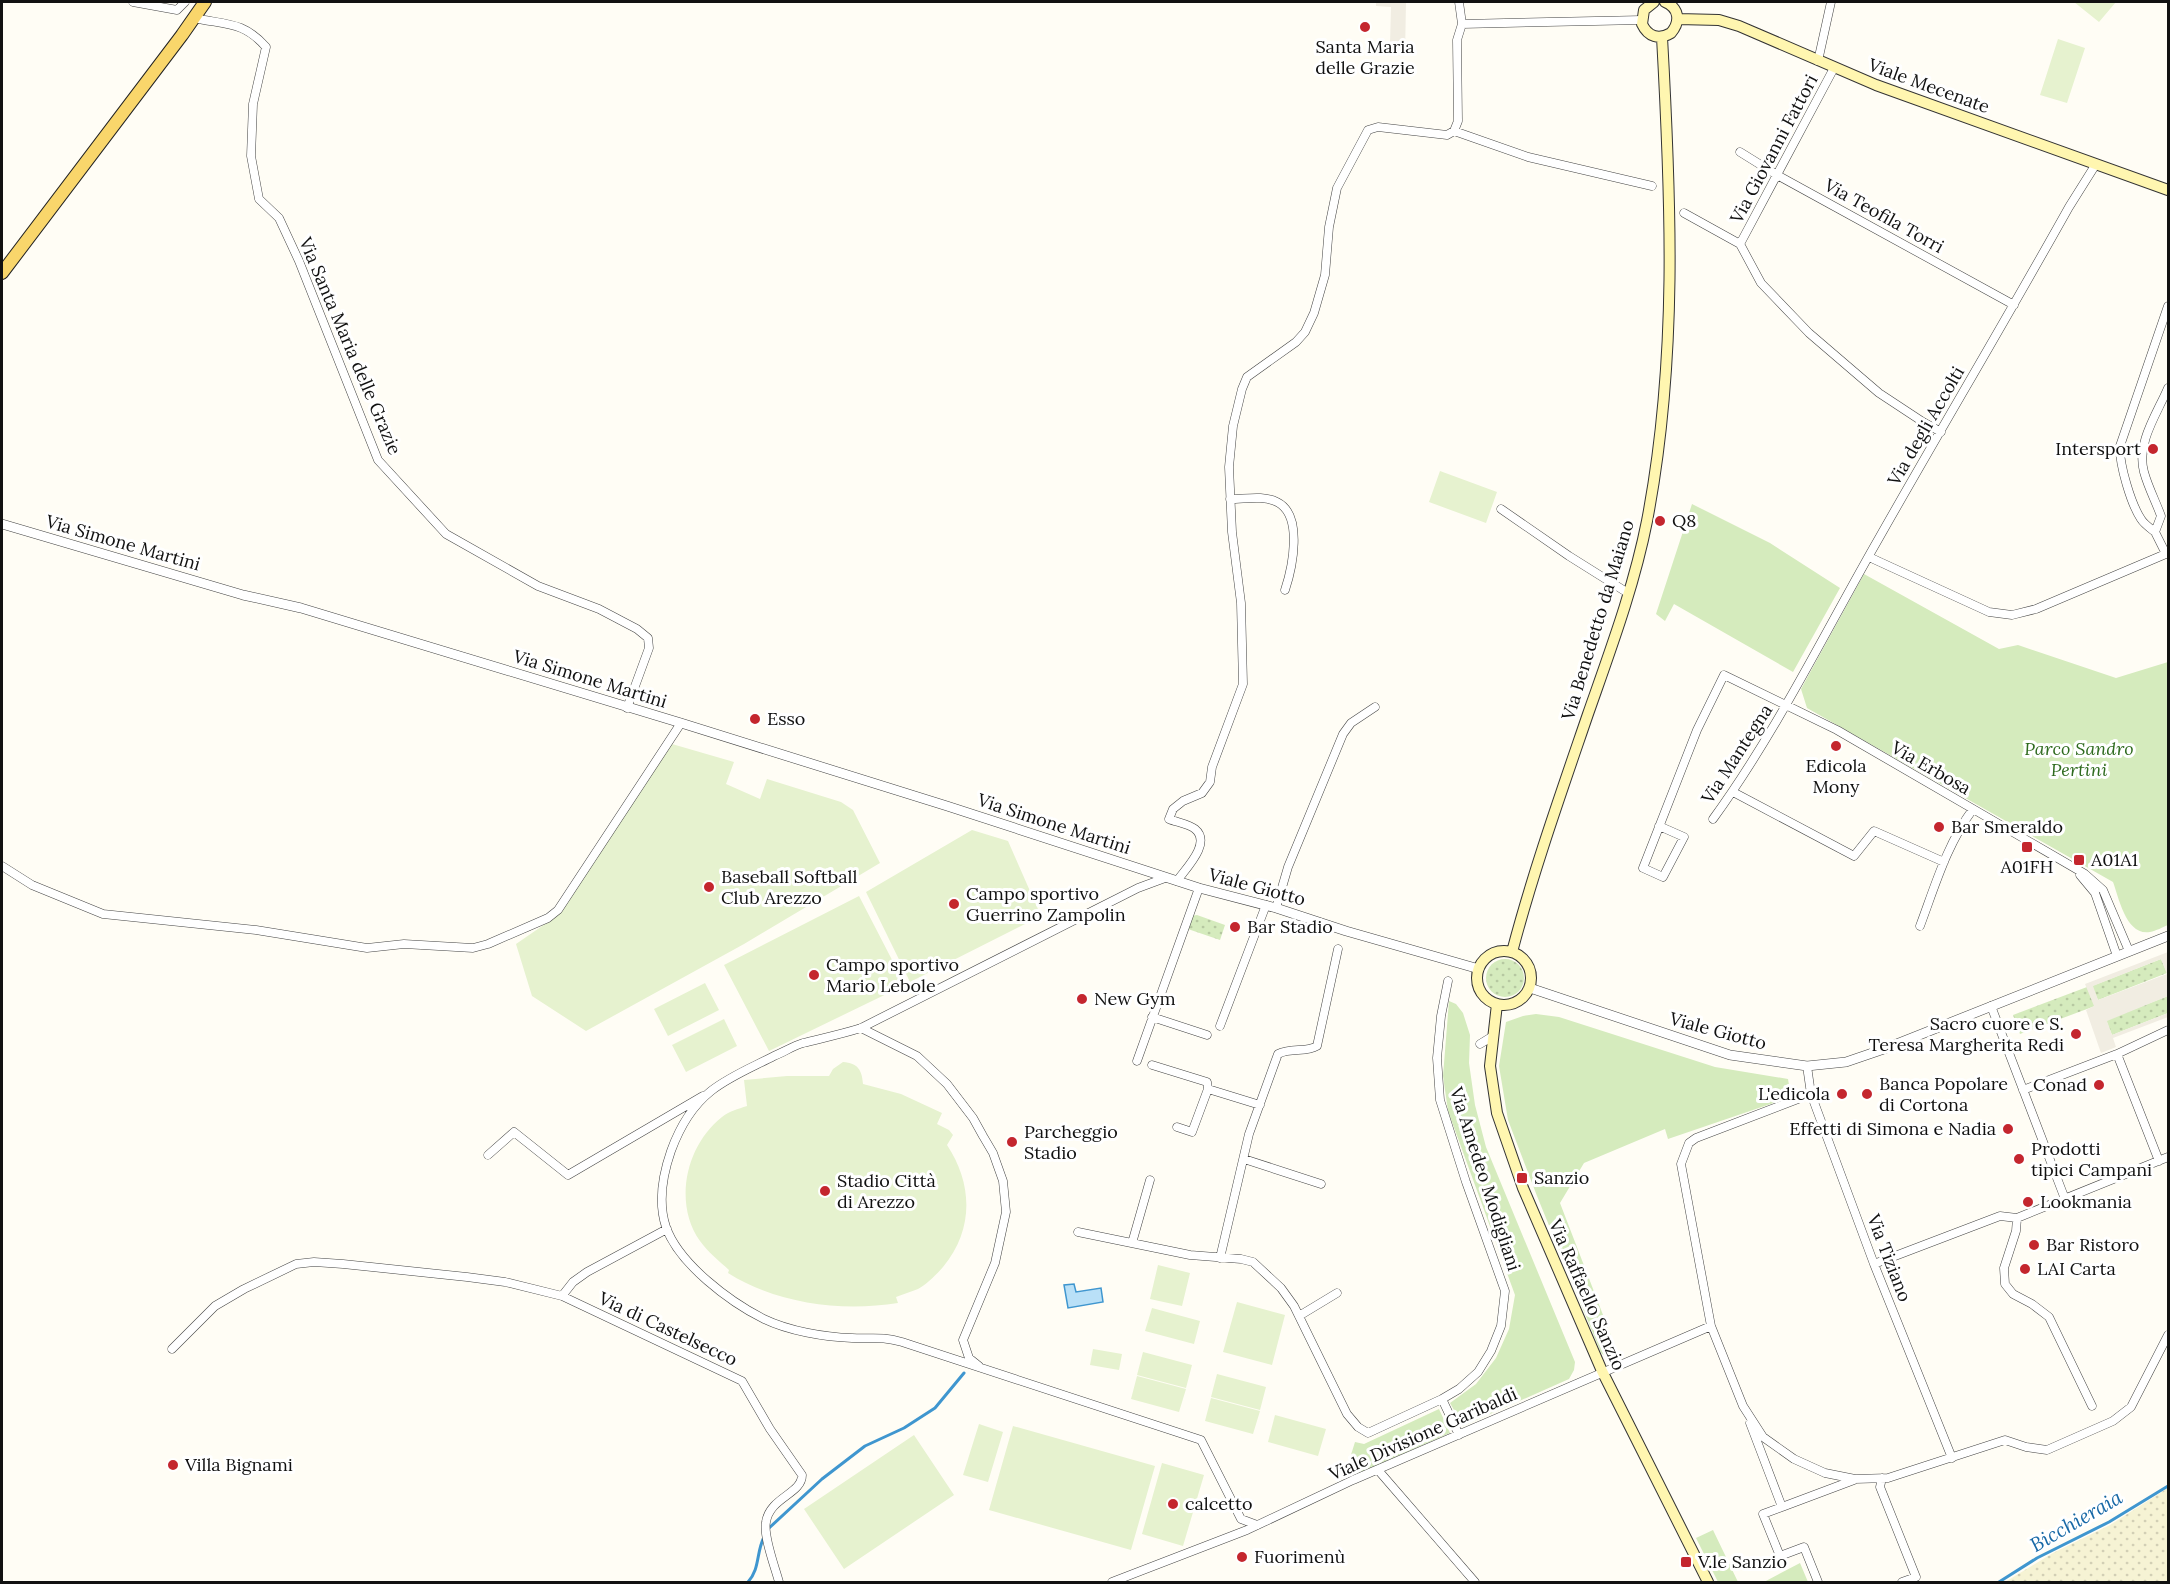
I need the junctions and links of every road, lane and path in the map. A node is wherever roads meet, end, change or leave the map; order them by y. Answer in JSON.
{"nodes":[{"id":1,"x":133,"y":2,"type":"edge"},
{"id":2,"x":185,"y":2,"type":"edge"},
{"id":3,"x":205,"y":2,"type":"edge"},
{"id":4,"x":1459,"y":2,"type":"edge"},
{"id":5,"x":1654,"y":2,"type":"edge"},
{"id":6,"x":1665,"y":2,"type":"edge"},
{"id":7,"x":1831,"y":2,"type":"edge"},
{"id":8,"x":194,"y":18,"type":"junction"},
{"id":9,"x":1678,"y":19,"type":"junction"},
{"id":10,"x":1642,"y":20,"type":"junction"},
{"id":11,"x":1462,"y":24,"type":"junction"},
{"id":12,"x":1662,"y":37,"type":"junction"},
{"id":13,"x":1818,"y":61,"type":"junction"},
{"id":14,"x":1834,"y":68,"type":"junction"},
{"id":15,"x":1454,"y":131,"type":"junction"},
{"id":16,"x":1740,"y":152,"type":"dead end"},
{"id":17,"x":2096,"y":164,"type":"junction"},
{"id":18,"x":1777,"y":176,"type":"junction"},
{"id":19,"x":1652,"y":186,"type":"dead end"},
{"id":20,"x":2169,"y":190,"type":"edge"},
{"id":21,"x":1684,"y":213,"type":"dead end"},
{"id":22,"x":1740,"y":244,"type":"junction"},
{"id":23,"x":2,"y":273,"type":"edge"},
{"id":24,"x":2014,"y":304,"type":"junction"},
{"id":25,"x":2169,"y":306,"type":"edge"},
{"id":26,"x":2169,"y":388,"type":"edge"},
{"id":27,"x":1941,"y":432,"type":"junction"},
{"id":28,"x":1230,"y":500,"type":"junction"},
{"id":29,"x":1501,"y":509,"type":"dead end"},
{"id":30,"x":2,"y":524,"type":"edge"},
{"id":31,"x":2155,"y":532,"type":"junction"},
{"id":32,"x":2167,"y":554,"type":"edge"},
{"id":33,"x":1869,"y":556,"type":"junction"},
{"id":34,"x":1286,"y":590,"type":"dead end"},
{"id":35,"x":1628,"y":592,"type":"junction"},
{"id":36,"x":1786,"y":705,"type":"junction"},
{"id":37,"x":1375,"y":707,"type":"dead end"},
{"id":38,"x":627,"y":708,"type":"junction"},
{"id":39,"x":681,"y":723,"type":"junction"},
{"id":40,"x":1733,"y":792,"type":"junction"},
{"id":41,"x":1973,"y":809,"type":"junction"},
{"id":42,"x":1713,"y":819,"type":"dead end"},
{"id":43,"x":1659,"y":826,"type":"junction"},
{"id":44,"x":2059,"y":860,"type":"junction"},
{"id":45,"x":1944,"y":862,"type":"junction"},
{"id":46,"x":2,"y":866,"type":"edge"},
{"id":47,"x":1165,"y":878,"type":"junction"},
{"id":48,"x":1177,"y":881,"type":"junction"},
{"id":49,"x":1199,"y":888,"type":"junction"},
{"id":50,"x":1266,"y":905,"type":"junction"},
{"id":51,"x":1276,"y":908,"type":"junction"},
{"id":52,"x":1920,"y":926,"type":"dead end"},
{"id":53,"x":2169,"y":936,"type":"edge"},
{"id":54,"x":1338,"y":949,"type":"dead end"},
{"id":55,"x":2129,"y":951,"type":"junction"},
{"id":56,"x":1512,"y":952,"type":"junction"},
{"id":57,"x":2117,"y":956,"type":"junction"},
{"id":58,"x":1479,"y":969,"type":"junction"},
{"id":59,"x":1448,"y":981,"type":"dead end"},
{"id":60,"x":1530,"y":988,"type":"junction"},
{"id":61,"x":1497,"y":1004,"type":"junction"},
{"id":62,"x":1991,"y":1006,"type":"junction"},
{"id":63,"x":1152,"y":1017,"type":"junction"},
{"id":64,"x":1220,"y":1026,"type":"dead end"},
{"id":65,"x":861,"y":1028,"type":"junction"},
{"id":66,"x":2169,"y":1030,"type":"edge"},
{"id":67,"x":1207,"y":1035,"type":"dead end"},
{"id":68,"x":1493,"y":1035,"type":"junction"},
{"id":69,"x":1480,"y":1044,"type":"dead end"},
{"id":70,"x":2117,"y":1053,"type":"junction"},
{"id":71,"x":1137,"y":1061,"type":"dead end"},
{"id":72,"x":1152,"y":1065,"type":"dead end"},
{"id":73,"x":1807,"y":1066,"type":"junction"},
{"id":74,"x":1208,"y":1089,"type":"junction"},
{"id":75,"x":2023,"y":1090,"type":"junction"},
{"id":76,"x":710,"y":1092,"type":"junction"},
{"id":77,"x":1811,"y":1094,"type":"junction"},
{"id":78,"x":1260,"y":1105,"type":"junction"},
{"id":79,"x":1177,"y":1127,"type":"dead end"},
{"id":80,"x":488,"y":1155,"type":"dead end"},
{"id":81,"x":2169,"y":1157,"type":"edge"},
{"id":82,"x":1244,"y":1159,"type":"junction"},
{"id":83,"x":2159,"y":1161,"type":"junction"},
{"id":84,"x":1150,"y":1180,"type":"dead end"},
{"id":85,"x":1322,"y":1184,"type":"dead end"},
{"id":86,"x":2065,"y":1199,"type":"junction"},
{"id":87,"x":2017,"y":1218,"type":"junction"},
{"id":88,"x":667,"y":1229,"type":"junction"},
{"id":89,"x":1078,"y":1232,"type":"dead end"},
{"id":90,"x":1132,"y":1243,"type":"junction"},
{"id":91,"x":1220,"y":1258,"type":"junction"},
{"id":92,"x":1874,"y":1264,"type":"junction"},
{"id":93,"x":1337,"y":1293,"type":"dead end"},
{"id":94,"x":562,"y":1296,"type":"junction"},
{"id":95,"x":1299,"y":1317,"type":"junction"},
{"id":96,"x":1711,"y":1326,"type":"junction"},
{"id":97,"x":2169,"y":1335,"type":"edge"},
{"id":98,"x":172,"y":1348,"type":"dead end"},
{"id":99,"x":985,"y":1370,"type":"junction"},
{"id":100,"x":1602,"y":1371,"type":"junction"},
{"id":101,"x":1442,"y":1399,"type":"junction"},
{"id":102,"x":1743,"y":1406,"type":"junction"},
{"id":103,"x":2092,"y":1406,"type":"dead end"},
{"id":104,"x":1459,"y":1435,"type":"junction"},
{"id":105,"x":1952,"y":1458,"type":"junction"},
{"id":106,"x":1378,"y":1470,"type":"junction"},
{"id":107,"x":1882,"y":1478,"type":"junction"},
{"id":108,"x":1855,"y":1479,"type":"junction"},
{"id":109,"x":1782,"y":1507,"type":"junction"},
{"id":110,"x":1241,"y":1519,"type":"junction"},
{"id":111,"x":1257,"y":1525,"type":"junction"},
{"id":112,"x":1230,"y":1537,"type":"junction"},
{"id":113,"x":779,"y":1582,"type":"edge"},
{"id":114,"x":1112,"y":1582,"type":"edge"},
{"id":115,"x":1475,"y":1582,"type":"edge"},
{"id":116,"x":1708,"y":1582,"type":"edge"},
{"id":117,"x":1818,"y":1582,"type":"edge"},
{"id":118,"x":1902,"y":1582,"type":"edge"}],
"edges":[{"from":1,"to":2,"type":"street"},
{"from":3,"to":8,"type":"main road"},
{"from":4,"to":11,"type":"street"},
{"from":5,"to":10,"type":"main road"},
{"from":6,"to":9,"type":"main road"},
{"from":7,"to":13,"type":"street"},
{"from":8,"to":23,"type":"main road"},
{"from":8,"to":38,"type":"street","name":"Via Santa Maria delle Grazie"},
{"from":9,"to":12,"type":"main road"},
{"from":9,"to":13,"type":"main road","name":"Viale Mecenate"},
{"from":10,"to":11,"type":"street"},
{"from":10,"to":12,"type":"main road"},
{"from":11,"to":15,"type":"street"},
{"from":12,"to":35,"type":"main road","name":"Via Benedetto da Maiano"},
{"from":13,"to":14,"type":"main road","name":"Viale Mecenate"},
{"from":14,"to":17,"type":"main road","name":"Viale Mecenate"},
{"from":14,"to":18,"type":"street","name":"Via Giovanni Fattori"},
{"from":15,"to":19,"type":"street"},
{"from":15,"to":28,"type":"street"},
{"from":16,"to":18,"type":"street","name":"Via Teofila Torri"},
{"from":17,"to":20,"type":"main road","name":"Viale Mecenate"},
{"from":17,"to":24,"type":"street","name":"Via degli Accolti"},
{"from":18,"to":22,"type":"street","name":"Via Giovanni Fattori"},
{"from":18,"to":24,"type":"street","name":"Via Teofila Torri"},
{"from":21,"to":22,"type":"street"},
{"from":22,"to":27,"type":"street"},
{"from":24,"to":27,"type":"street","name":"Via degli Accolti"},
{"from":25,"to":31,"type":"street"},
{"from":26,"to":31,"type":"street"},
{"from":27,"to":33,"type":"street","name":"Via degli Accolti"},
{"from":28,"to":34,"type":"street"},
{"from":28,"to":48,"type":"street"},
{"from":29,"to":35,"type":"street"},
{"from":30,"to":38,"type":"street","name":"Via Simone Martini"},
{"from":31,"to":32,"type":"street"},
{"from":32,"to":33,"type":"street"},
{"from":33,"to":36,"type":"street","name":"Via degli Accolti"},
{"from":35,"to":56,"type":"main road","name":"Via Benedetto da Maiano"},
{"from":36,"to":40,"type":"street","name":"Via Mantegna"},
{"from":36,"to":41,"type":"street","name":"Via Erbosa"},
{"from":36,"to":43,"type":"street","name":"Via Erbosa"},
{"from":37,"to":51,"type":"street"},
{"from":38,"to":39,"type":"street","name":"Via Simone Martini"},
{"from":39,"to":46,"type":"street"},
{"from":39,"to":47,"type":"street","name":"Via Simone Martini"},
{"from":40,"to":42,"type":"street","name":"Via Mantegna"},
{"from":40,"to":45,"type":"street"},
{"from":41,"to":44,"type":"street","name":"Via Erbosa"},
{"from":41,"to":45,"type":"street"},
{"from":43,"to":43,"type":"street"},
{"from":44,"to":55,"type":"street","name":"Via Erbosa"},
{"from":44,"to":57,"type":"street","name":"Via Erbosa"},
{"from":45,"to":52,"type":"street"},
{"from":47,"to":48,"type":"street","name":"Viale Giotto"},
{"from":47,"to":65,"type":"street"},
{"from":48,"to":49,"type":"street","name":"Viale Giotto"},
{"from":49,"to":50,"type":"street","name":"Viale Giotto"},
{"from":49,"to":63,"type":"street"},
{"from":50,"to":51,"type":"street","name":"Viale Giotto"},
{"from":50,"to":64,"type":"street"},
{"from":51,"to":58,"type":"street","name":"Viale Giotto"},
{"from":53,"to":55,"type":"street","name":"Viale Giotto"},
{"from":54,"to":78,"type":"street"},
{"from":55,"to":57,"type":"street","name":"Viale Giotto"},
{"from":56,"to":58,"type":"main road"},
{"from":56,"to":60,"type":"main road"},
{"from":57,"to":62,"type":"street","name":"Viale Giotto"},
{"from":58,"to":61,"type":"main road"},
{"from":59,"to":101,"type":"street","name":"Via Amedeo Modigliani"},
{"from":60,"to":61,"type":"main road"},
{"from":60,"to":73,"type":"street","name":"Viale Giotto"},
{"from":61,"to":68,"type":"main road","name":"Via Raffaello Sanzio"},
{"from":62,"to":73,"type":"street","name":"Viale Giotto"},
{"from":62,"to":75,"type":"street"},
{"from":63,"to":67,"type":"street"},
{"from":63,"to":71,"type":"street"},
{"from":65,"to":76,"type":"street"},
{"from":65,"to":99,"type":"street"},
{"from":66,"to":70,"type":"street"},
{"from":68,"to":69,"type":"street"},
{"from":68,"to":100,"type":"main road","name":"Via Raffaello Sanzio"},
{"from":70,"to":75,"type":"street"},
{"from":70,"to":83,"type":"street"},
{"from":72,"to":74,"type":"street"},
{"from":73,"to":77,"type":"street","name":"Via Tiziano"},
{"from":74,"to":78,"type":"street"},
{"from":74,"to":79,"type":"street"},
{"from":75,"to":86,"type":"street"},
{"from":76,"to":80,"type":"street"},
{"from":76,"to":88,"type":"street"},
{"from":77,"to":92,"type":"street","name":"Via Tiziano"},
{"from":77,"to":96,"type":"street"},
{"from":78,"to":82,"type":"street"},
{"from":81,"to":83,"type":"street"},
{"from":82,"to":85,"type":"street"},
{"from":82,"to":91,"type":"street"},
{"from":83,"to":86,"type":"street"},
{"from":84,"to":90,"type":"street"},
{"from":86,"to":87,"type":"street"},
{"from":87,"to":92,"type":"street"},
{"from":87,"to":103,"type":"street"},
{"from":88,"to":94,"type":"street","name":"Via di Castelsecco"},
{"from":88,"to":99,"type":"street"},
{"from":89,"to":90,"type":"street"},
{"from":90,"to":91,"type":"street"},
{"from":91,"to":95,"type":"street"},
{"from":92,"to":105,"type":"street","name":"Via Tiziano"},
{"from":93,"to":95,"type":"street"},
{"from":94,"to":98,"type":"street","name":"Via di Castelsecco"},
{"from":94,"to":113,"type":"street","name":"Via di Castelsecco"},
{"from":95,"to":101,"type":"street","name":"Via Amedeo Modigliani"},
{"from":96,"to":100,"type":"street","name":"Viale Divisione Garibaldi"},
{"from":96,"to":102,"type":"street"},
{"from":97,"to":105,"type":"street"},
{"from":99,"to":110,"type":"street"},
{"from":100,"to":104,"type":"street","name":"Viale Divisione Garibaldi"},
{"from":100,"to":116,"type":"main road","name":"Via Raffaello Sanzio"},
{"from":101,"to":104,"type":"street"},
{"from":102,"to":108,"type":"street"},
{"from":102,"to":109,"type":"street"},
{"from":104,"to":106,"type":"street","name":"Viale Divisione Garibaldi"},
{"from":105,"to":107,"type":"street"},
{"from":106,"to":111,"type":"street","name":"Viale Divisione Garibaldi"},
{"from":106,"to":115,"type":"street"},
{"from":107,"to":108,"type":"street"},
{"from":107,"to":118,"type":"street"},
{"from":108,"to":109,"type":"street"},
{"from":109,"to":117,"type":"street"},
{"from":110,"to":111,"type":"street"},
{"from":110,"to":112,"type":"street"},
{"from":111,"to":112,"type":"street","name":"Viale Divisione Garibaldi"},
{"from":112,"to":114,"type":"street"}]}
